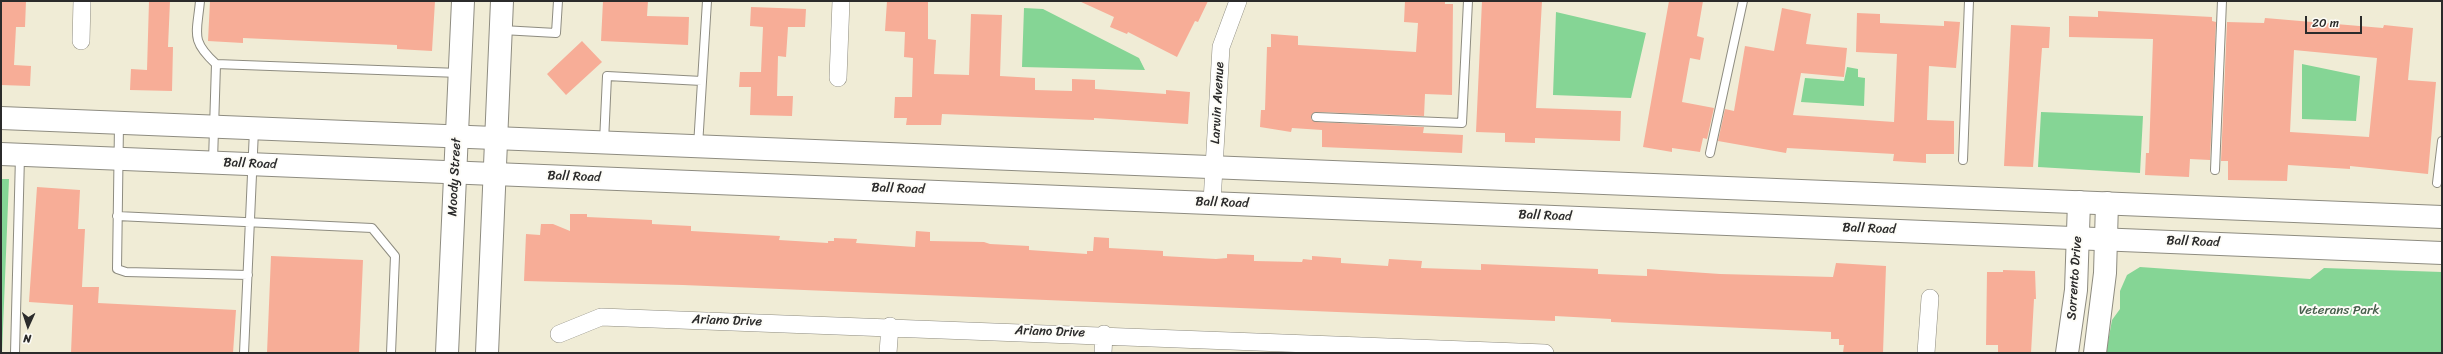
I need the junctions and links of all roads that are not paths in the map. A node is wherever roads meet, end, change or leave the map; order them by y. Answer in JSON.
{"nodes":[{"id":1,"x":82,"y":1,"type":"edge"},
{"id":2,"x":200,"y":1,"type":"edge"},
{"id":3,"x":463,"y":1,"type":"edge"},
{"id":4,"x":502,"y":1,"type":"edge"},
{"id":5,"x":558,"y":1,"type":"edge"},
{"id":6,"x":707,"y":1,"type":"edge"},
{"id":7,"x":841,"y":1,"type":"edge"},
{"id":8,"x":1468,"y":1,"type":"edge"},
{"id":9,"x":1743,"y":1,"type":"edge"},
{"id":10,"x":1970,"y":1,"type":"edge"},
{"id":11,"x":2222,"y":1,"type":"edge"},
{"id":12,"x":1234,"y":3,"type":"edge"},
{"id":13,"x":501,"y":30,"type":"junction"},
{"id":14,"x":81,"y":41,"type":"dead end"},
{"id":15,"x":216,"y":64,"type":"junction"},
{"id":16,"x":460,"y":73,"type":"junction"},
{"id":17,"x":838,"y":78,"type":"dead end"},
{"id":18,"x":702,"y":80,"type":"junction"},
{"id":19,"x":1316,"y":117,"type":"dead end"},
{"id":20,"x":1,"y":118,"type":"edge"},
{"id":21,"x":119,"y":123,"type":"junction"},
{"id":22,"x":214,"y":126,"type":"junction"},
{"id":23,"x":254,"y":128,"type":"junction"},
{"id":24,"x":457,"y":136,"type":"junction"},
{"id":25,"x":496,"y":138,"type":"junction"},
{"id":26,"x":2442,"y":141,"type":"edge"},
{"id":27,"x":604,"y":142,"type":"junction"},
{"id":28,"x":698,"y":146,"type":"junction"},
{"id":29,"x":1710,"y":154,"type":"dead end"},
{"id":30,"x":10,"y":155,"type":"edge"},
{"id":31,"x":118,"y":159,"type":"junction"},
{"id":32,"x":1963,"y":160,"type":"dead end"},
{"id":33,"x":212,"y":163,"type":"junction"},
{"id":34,"x":252,"y":164,"type":"junction"},
{"id":35,"x":1215,"y":167,"type":"junction"},
{"id":36,"x":2215,"y":170,"type":"dead end"},
{"id":37,"x":455,"y":172,"type":"junction"},
{"id":38,"x":494,"y":174,"type":"junction"},
{"id":39,"x":2437,"y":183,"type":"dead end"},
{"id":40,"x":1212,"y":202,"type":"junction"},
{"id":41,"x":2080,"y":202,"type":"junction"},
{"id":42,"x":2107,"y":204,"type":"junction"},
{"id":43,"x":117,"y":216,"type":"junction"},
{"id":44,"x":2442,"y":217,"type":"edge"},
{"id":45,"x":250,"y":221,"type":"junction"},
{"id":46,"x":2078,"y":237,"type":"junction"},
{"id":47,"x":2106,"y":238,"type":"junction"},
{"id":48,"x":2442,"y":253,"type":"edge"},
{"id":49,"x":248,"y":275,"type":"junction"},
{"id":50,"x":1930,"y":298,"type":"dead end"},
{"id":51,"x":890,"y":326,"type":"junction"},
{"id":52,"x":559,"y":334,"type":"dead end"},
{"id":53,"x":1104,"y":334,"type":"junction"},
{"id":54,"x":1317,"y":348,"type":"edge"},
{"id":55,"x":1525,"y":352,"type":"edge"},
{"id":56,"x":15,"y":353,"type":"edge"},
{"id":57,"x":244,"y":353,"type":"edge"},
{"id":58,"x":391,"y":353,"type":"edge"},
{"id":59,"x":447,"y":353,"type":"edge"},
{"id":60,"x":487,"y":353,"type":"edge"},
{"id":61,"x":888,"y":353,"type":"edge"},
{"id":62,"x":1103,"y":353,"type":"edge"},
{"id":63,"x":1545,"y":353,"type":"edge"},
{"id":64,"x":1926,"y":353,"type":"edge"},
{"id":65,"x":2066,"y":353,"type":"edge"},
{"id":66,"x":2095,"y":353,"type":"edge"}],
"edges":[{"from":1,"to":14,"type":"street"},
{"from":2,"to":15,"type":"lane"},
{"from":3,"to":16,"type":"main road","name":"Moody Street"},
{"from":4,"to":13,"type":"main road"},
{"from":5,"to":13,"type":"lane"},
{"from":6,"to":18,"type":"lane"},
{"from":7,"to":17,"type":"street"},
{"from":8,"to":19,"type":"lane"},
{"from":9,"to":29,"type":"lane"},
{"from":10,"to":32,"type":"lane"},
{"from":11,"to":36,"type":"lane"},
{"from":12,"to":35,"type":"street","name":"Larwin Avenue"},
{"from":13,"to":25,"type":"main road"},
{"from":15,"to":16,"type":"lane"},
{"from":15,"to":22,"type":"lane"},
{"from":16,"to":24,"type":"main road","name":"Moody Street"},
{"from":18,"to":27,"type":"lane"},
{"from":18,"to":28,"type":"lane"},
{"from":20,"to":21,"type":"main road"},
{"from":21,"to":22,"type":"main road"},
{"from":21,"to":31,"type":"lane"},
{"from":22,"to":23,"type":"main road"},
{"from":22,"to":33,"type":"lane"},
{"from":23,"to":24,"type":"main road"},
{"from":23,"to":34,"type":"lane"},
{"from":24,"to":25,"type":"main road"},
{"from":24,"to":37,"type":"main road","name":"Moody Street"},
{"from":25,"to":27,"type":"main road"},
{"from":25,"to":38,"type":"main road"},
{"from":26,"to":39,"type":"lane"},
{"from":27,"to":28,"type":"main road"},
{"from":28,"to":35,"type":"main road"},
{"from":30,"to":31,"type":"main road","name":"Ball Road"},
{"from":30,"to":56,"type":"lane"},
{"from":31,"to":33,"type":"main road","name":"Ball Road"},
{"from":31,"to":43,"type":"lane"},
{"from":33,"to":34,"type":"main road","name":"Ball Road"},
{"from":34,"to":37,"type":"main road","name":"Ball Road"},
{"from":34,"to":45,"type":"lane"},
{"from":35,"to":40,"type":"street","name":"Larwin Avenue"},
{"from":35,"to":41,"type":"main road"},
{"from":37,"to":38,"type":"main road","name":"Ball Road"},
{"from":37,"to":59,"type":"main road","name":"Moody Street"},
{"from":38,"to":40,"type":"main road","name":"Ball Road"},
{"from":38,"to":60,"type":"main road"},
{"from":40,"to":46,"type":"main road","name":"Ball Road"},
{"from":41,"to":42,"type":"main road"},
{"from":41,"to":46,"type":"main road","name":"Sorrento Drive"},
{"from":42,"to":44,"type":"main road"},
{"from":42,"to":47,"type":"main road","name":"Sorrento Drive"},
{"from":43,"to":45,"type":"lane"},
{"from":43,"to":49,"type":"lane"},
{"from":45,"to":49,"type":"lane"},
{"from":45,"to":58,"type":"lane"},
{"from":46,"to":47,"type":"main road","name":"Ball Road"},
{"from":46,"to":65,"type":"main road","name":"Sorrento Drive"},
{"from":47,"to":48,"type":"main road","name":"Ball Road"},
{"from":47,"to":66,"type":"main road","name":"Sorrento Drive"},
{"from":49,"to":57,"type":"lane"},
{"from":50,"to":64,"type":"street"},
{"from":51,"to":52,"type":"street","name":"Ariano Drive"},
{"from":51,"to":53,"type":"street","name":"Ariano Drive"},
{"from":51,"to":61,"type":"street"},
{"from":53,"to":54,"type":"street","name":"Ariano Drive"},
{"from":53,"to":62,"type":"street"},
{"from":54,"to":55,"type":"street","name":"Ariano Drive"},
{"from":55,"to":63,"type":"street","name":"Ariano Drive"}]}
